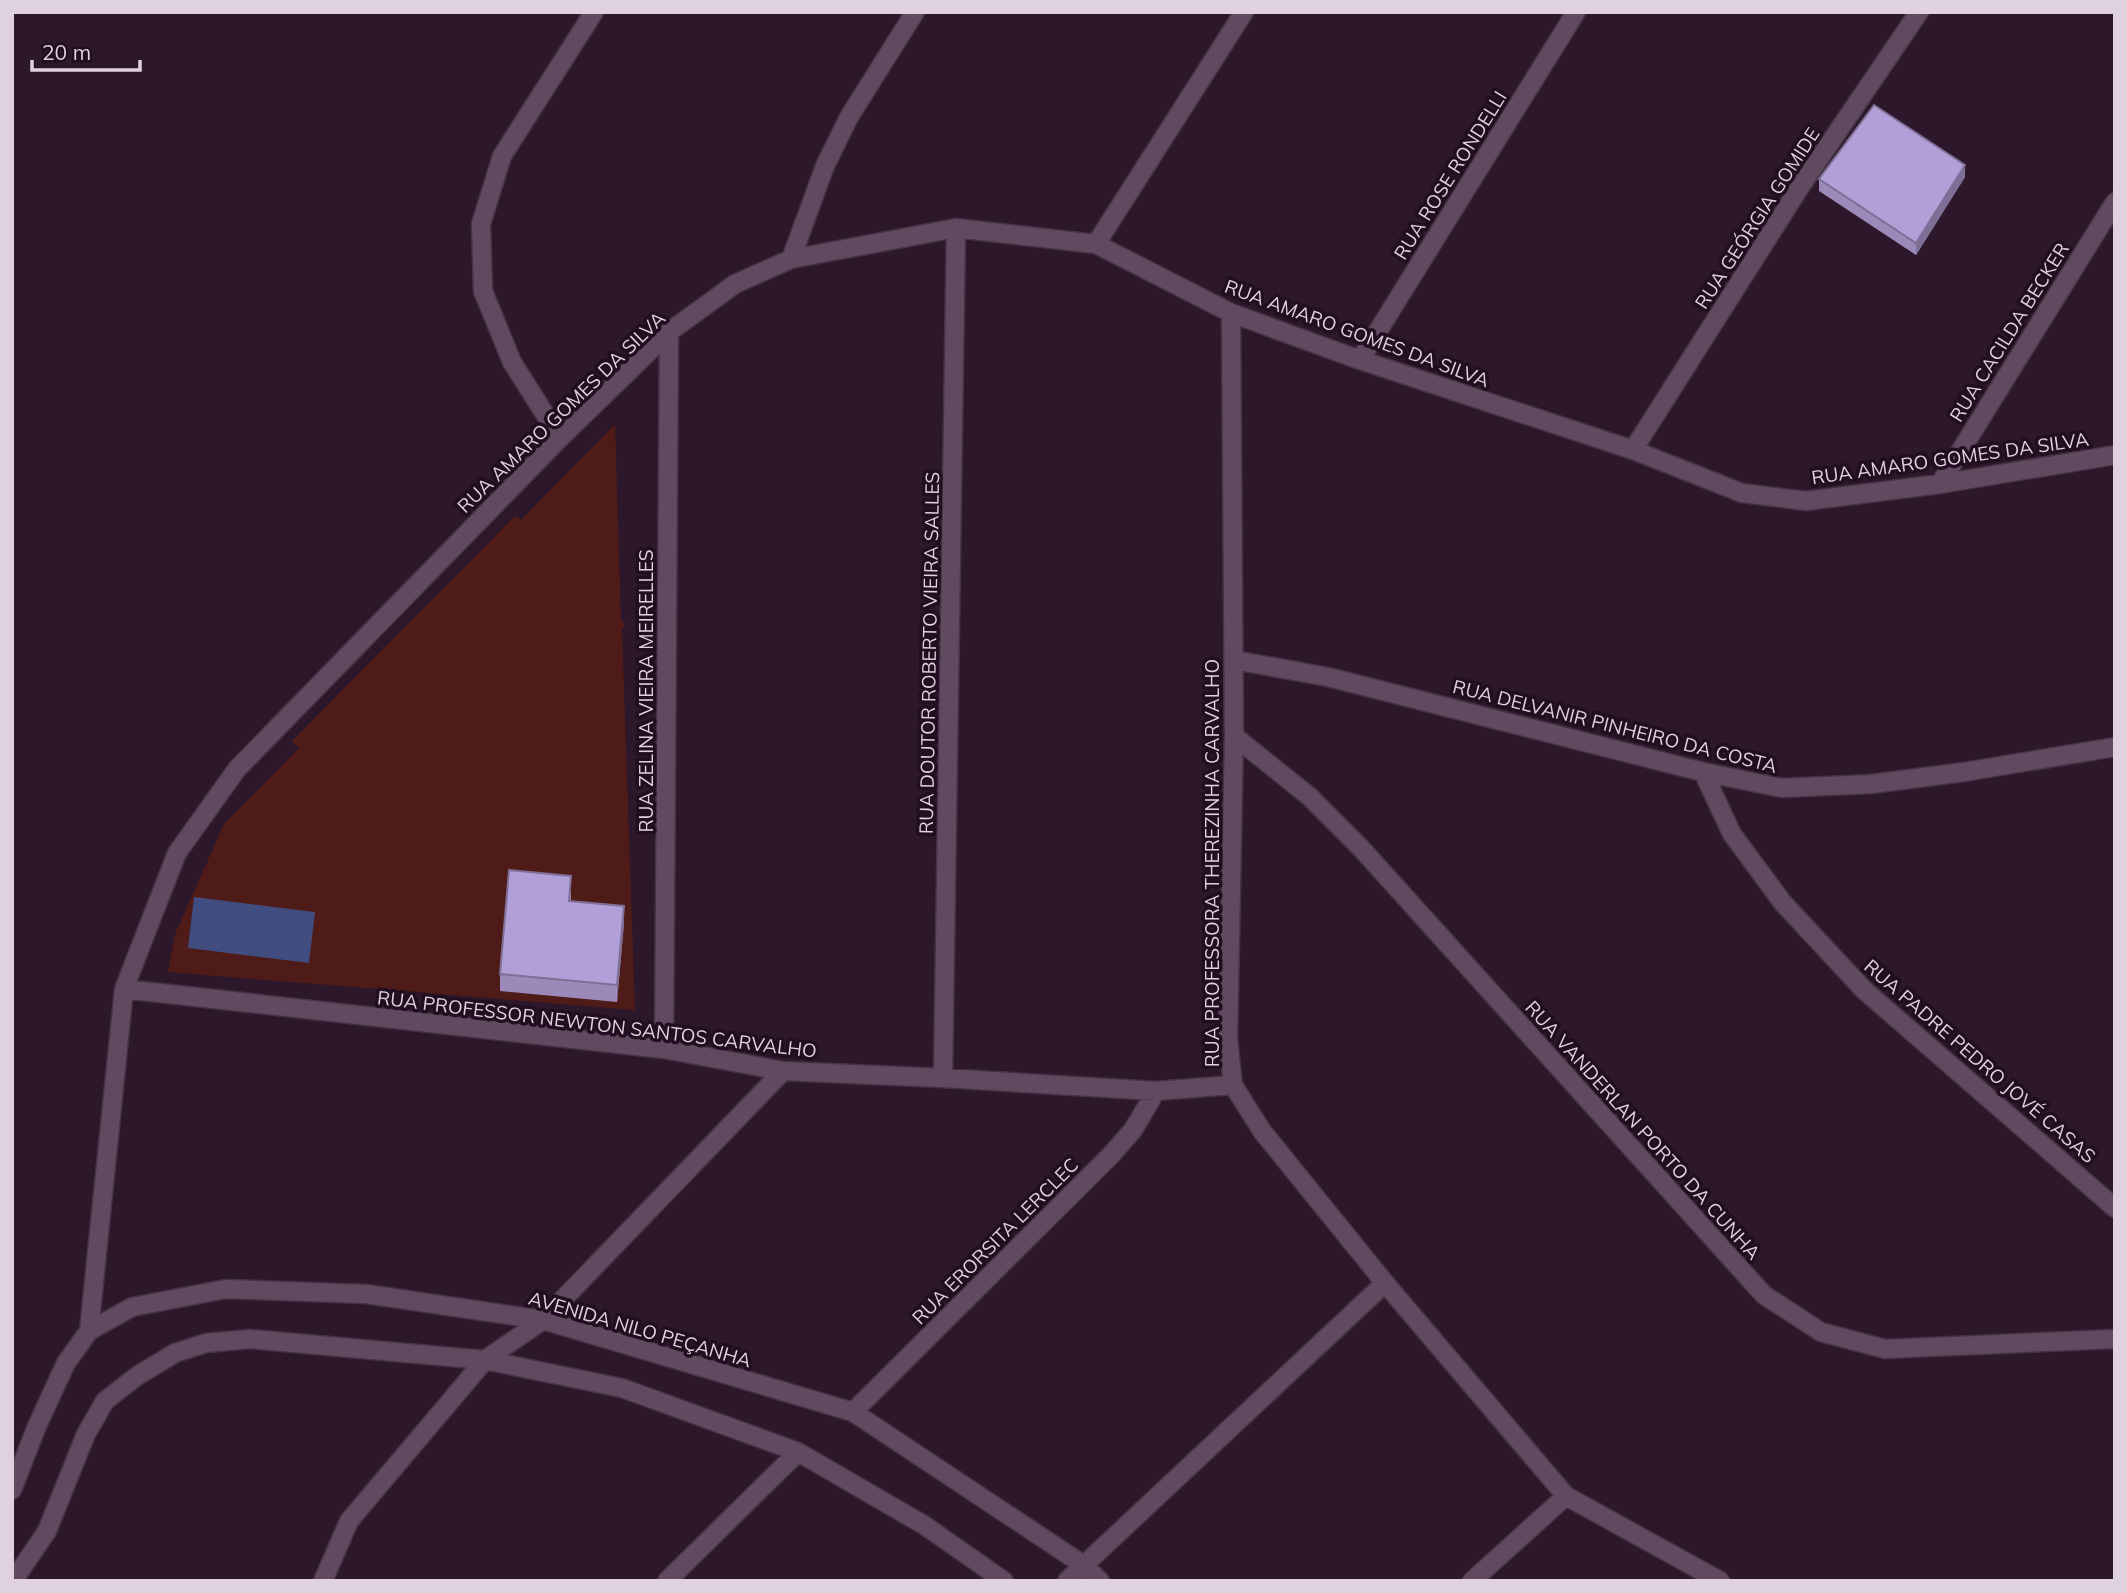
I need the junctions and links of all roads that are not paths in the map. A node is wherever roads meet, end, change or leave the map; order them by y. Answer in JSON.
{"nodes":[{"id":1,"x":594,"y":12,"type":"edge"},
{"id":2,"x":915,"y":12,"type":"edge"},
{"id":3,"x":1244,"y":12,"type":"edge"},
{"id":4,"x":1576,"y":12,"type":"edge"},
{"id":5,"x":1919,"y":12,"type":"edge"},
{"id":6,"x":2115,"y":202,"type":"edge"},
{"id":7,"x":956,"y":228,"type":"junction"},
{"id":8,"x":1096,"y":244,"type":"junction"},
{"id":9,"x":791,"y":259,"type":"junction"},
{"id":10,"x":1231,"y":313,"type":"junction"},
{"id":11,"x":669,"y":332,"type":"junction"},
{"id":12,"x":1360,"y":360,"type":"junction"},
{"id":13,"x":560,"y":439,"type":"junction"},
{"id":14,"x":1633,"y":450,"type":"junction"},
{"id":15,"x":2115,"y":455,"type":"edge"},
{"id":16,"x":1940,"y":484,"type":"junction"},
{"id":17,"x":1234,"y":660,"type":"junction"},
{"id":18,"x":1234,"y":736,"type":"junction"},
{"id":19,"x":2115,"y":747,"type":"edge"},
{"id":20,"x":1703,"y":772,"type":"junction"},
{"id":21,"x":124,"y":989,"type":"junction"},
{"id":22,"x":664,"y":1049,"type":"junction"},
{"id":23,"x":783,"y":1071,"type":"junction"},
{"id":24,"x":943,"y":1078,"type":"junction"},
{"id":25,"x":1233,"y":1086,"type":"junction"},
{"id":26,"x":1156,"y":1091,"type":"junction"},
{"id":27,"x":2115,"y":1208,"type":"edge"},
{"id":28,"x":1385,"y":1283,"type":"junction"},
{"id":29,"x":543,"y":1320,"type":"junction"},
{"id":30,"x":89,"y":1331,"type":"junction"},
{"id":31,"x":2115,"y":1339,"type":"edge"},
{"id":32,"x":485,"y":1360,"type":"junction"},
{"id":33,"x":853,"y":1412,"type":"junction"},
{"id":34,"x":797,"y":1452,"type":"junction"},
{"id":35,"x":12,"y":1490,"type":"edge"},
{"id":36,"x":1566,"y":1496,"type":"junction"},
{"id":37,"x":1082,"y":1564,"type":"junction"},
{"id":38,"x":13,"y":1581,"type":"edge"},
{"id":39,"x":323,"y":1581,"type":"edge"},
{"id":40,"x":667,"y":1581,"type":"edge"},
{"id":41,"x":1004,"y":1581,"type":"edge"},
{"id":42,"x":1067,"y":1581,"type":"edge"},
{"id":43,"x":1100,"y":1581,"type":"edge"},
{"id":44,"x":1472,"y":1581,"type":"edge"},
{"id":45,"x":1720,"y":1581,"type":"edge"}],
"edges":[{"from":1,"to":13,"type":"street"},
{"from":2,"to":9,"type":"street"},
{"from":3,"to":8,"type":"street"},
{"from":4,"to":12,"type":"street","name":"RUA ROSE RONDELLI"},
{"from":5,"to":14,"type":"street","name":"RUA GEÓRGIA GOMIDE"},
{"from":6,"to":16,"type":"street","name":"RUA CACILDA BECKER"},
{"from":7,"to":8,"type":"street","name":"RUA AMARO GOMES DA SILVA"},
{"from":7,"to":9,"type":"street","name":"RUA AMARO GOMES DA SILVA"},
{"from":7,"to":24,"type":"street","name":"RUA DOUTOR ROBERTO VIEIRA SALLES"},
{"from":8,"to":10,"type":"street","name":"RUA AMARO GOMES DA SILVA"},
{"from":9,"to":11,"type":"street","name":"RUA AMARO GOMES DA SILVA"},
{"from":10,"to":12,"type":"street","name":"RUA AMARO GOMES DA SILVA"},
{"from":10,"to":17,"type":"street","name":"RUA PROFESSORA THEREZINHA CARVALHO"},
{"from":11,"to":13,"type":"street","name":"RUA AMARO GOMES DA SILVA"},
{"from":11,"to":22,"type":"street","name":"RUA ZELINA VIEIRA MEIRELLES"},
{"from":12,"to":14,"type":"street","name":"RUA AMARO GOMES DA SILVA"},
{"from":13,"to":21,"type":"street","name":"RUA AMARO GOMES DA SILVA"},
{"from":14,"to":16,"type":"street","name":"RUA AMARO GOMES DA SILVA"},
{"from":15,"to":16,"type":"street","name":"RUA AMARO GOMES DA SILVA"},
{"from":17,"to":18,"type":"street","name":"RUA PROFESSORA THEREZINHA CARVALHO"},
{"from":17,"to":20,"type":"street","name":"RUA DELVANIR PINHEIRO DA COSTA"},
{"from":18,"to":25,"type":"street","name":"RUA PROFESSORA THEREZINHA CARVALHO"},
{"from":18,"to":31,"type":"street","name":"RUA VANDERLAN PORTO DA CUNHA"},
{"from":19,"to":20,"type":"street","name":"RUA DELVANIR PINHEIRO DA COSTA"},
{"from":20,"to":27,"type":"street","name":"RUA PADRE PEDRO JOVÉ CASAS"},
{"from":21,"to":22,"type":"street","name":"RUA PROFESSOR NEWTON SANTOS CARVALHO"},
{"from":21,"to":30,"type":"street","name":"RUA AMARO GOMES DA SILVA"},
{"from":22,"to":23,"type":"street","name":"RUA PROFESSOR NEWTON SANTOS CARVALHO"},
{"from":23,"to":24,"type":"street","name":"RUA PROFESSOR NEWTON SANTOS CARVALHO"},
{"from":23,"to":29,"type":"street"},
{"from":24,"to":26,"type":"street","name":"RUA PROFESSOR NEWTON SANTOS CARVALHO"},
{"from":25,"to":26,"type":"street","name":"RUA PROFESSOR NEWTON SANTOS CARVALHO"},
{"from":25,"to":28,"type":"street","name":"RUA PROFESSORA THEREZINHA CARVALHO"},
{"from":26,"to":33,"type":"street","name":"RUA ERORSITA LERCLEC"},
{"from":28,"to":36,"type":"street","name":"RUA PROFESSORA THEREZINHA CARVALHO"},
{"from":28,"to":37,"type":"street"},
{"from":29,"to":30,"type":"street","name":"AVENIDA NILO PEÇANHA"},
{"from":29,"to":32,"type":"street"},
{"from":29,"to":33,"type":"street","name":"AVENIDA NILO PEÇANHA"},
{"from":30,"to":35,"type":"street","name":"AVENIDA NILO PEÇANHA"},
{"from":32,"to":34,"type":"street"},
{"from":32,"to":38,"type":"street"},
{"from":32,"to":39,"type":"street"},
{"from":33,"to":37,"type":"street","name":"AVENIDA NILO PEÇANHA"},
{"from":34,"to":40,"type":"street"},
{"from":34,"to":41,"type":"street"},
{"from":36,"to":44,"type":"street"},
{"from":36,"to":45,"type":"street","name":"RUA PROFESSORA THEREZINHA CARVALHO"},
{"from":37,"to":42,"type":"street"},
{"from":37,"to":43,"type":"street","name":"AVENIDA NILO PEÇANHA"}]}
